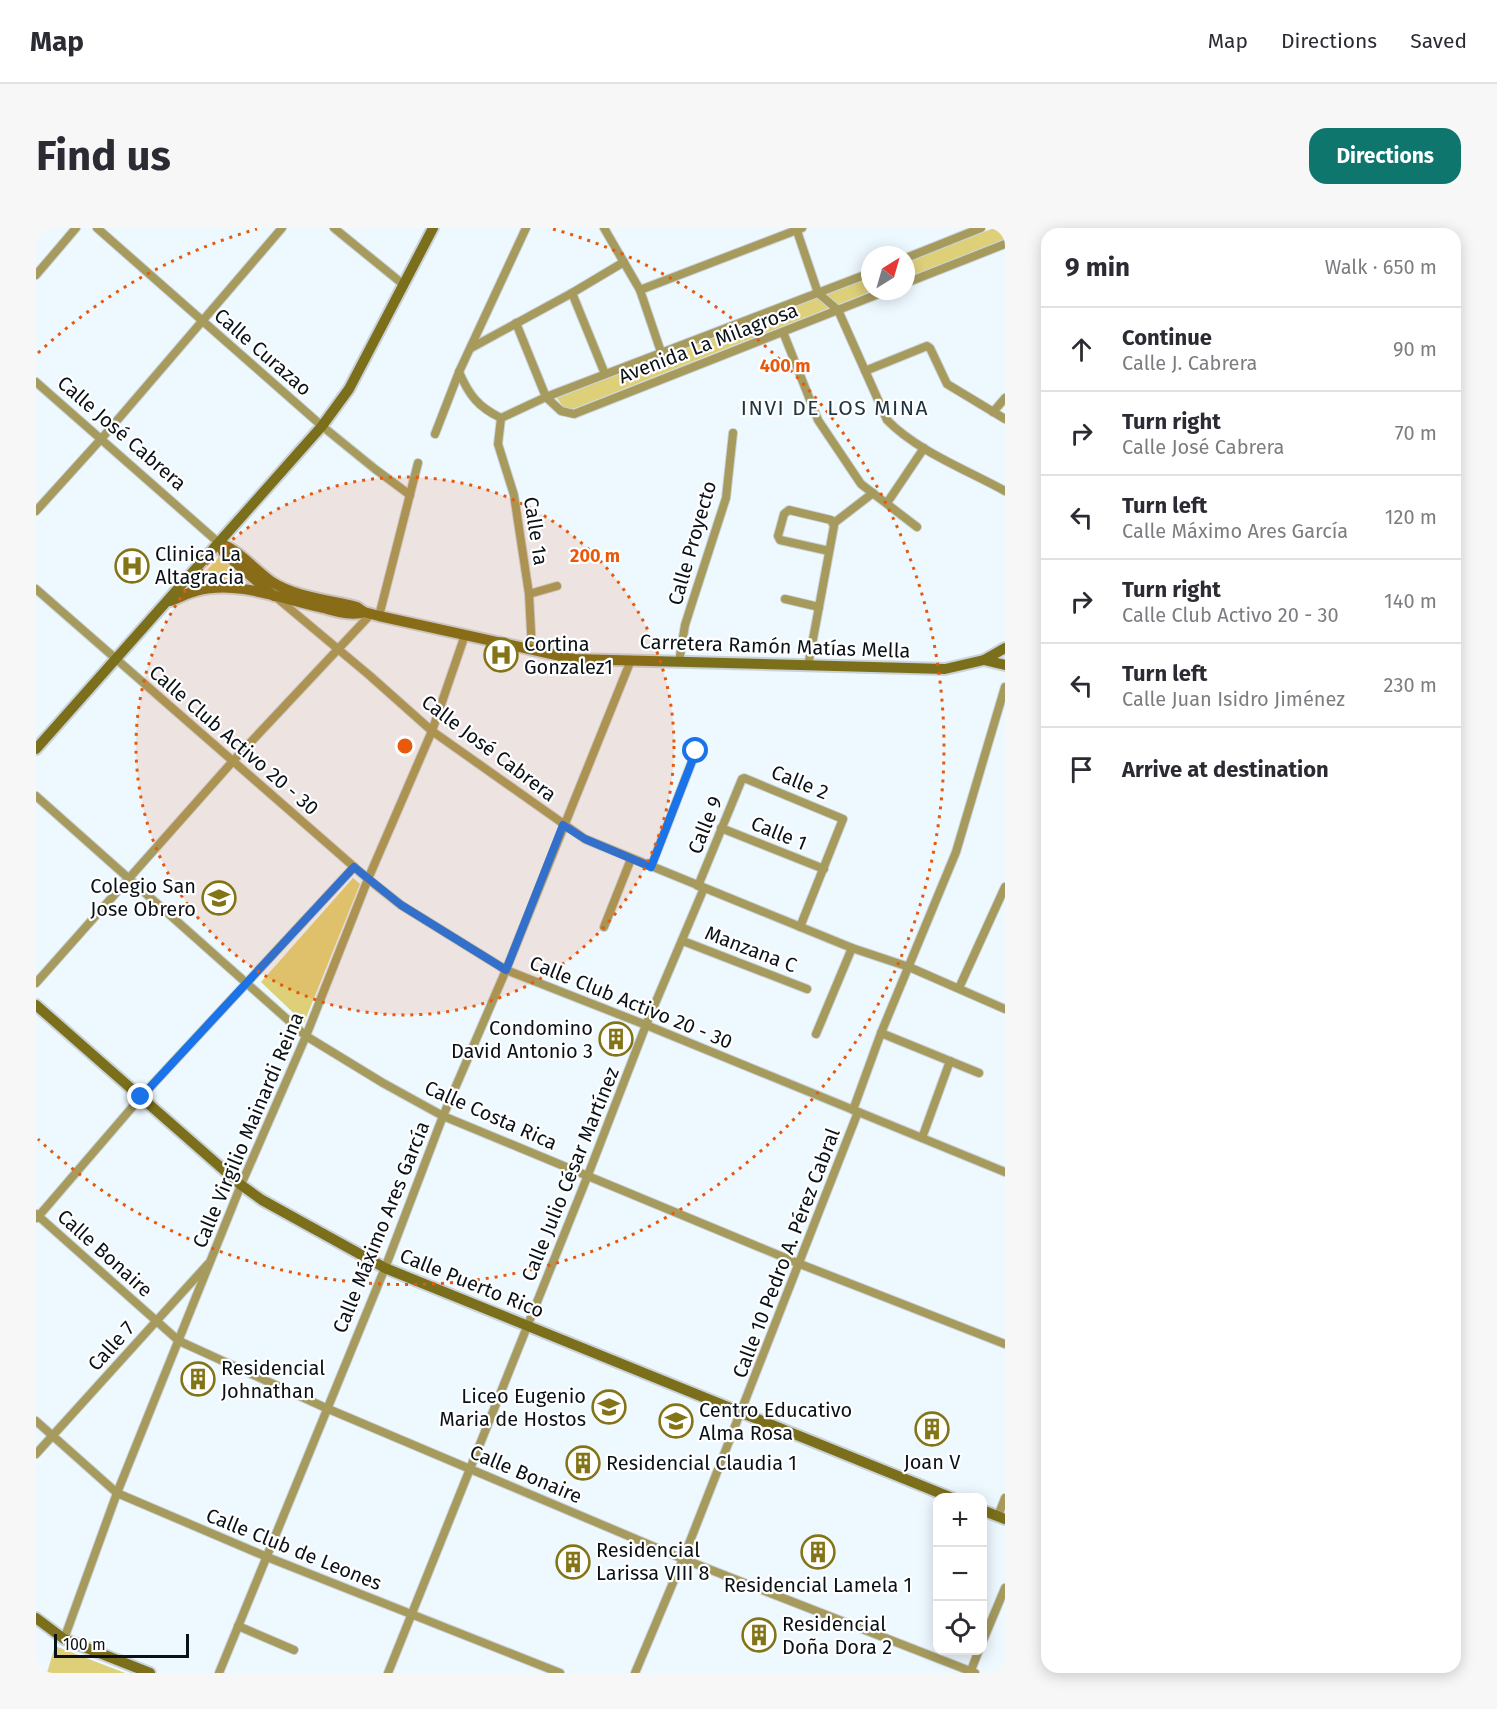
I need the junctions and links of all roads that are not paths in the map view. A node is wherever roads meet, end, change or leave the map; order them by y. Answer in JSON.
{"nodes":[{"id":1,"x":76,"y":228,"type":"edge"},
{"id":2,"x":97,"y":228,"type":"edge"},
{"id":3,"x":282,"y":228,"type":"edge"},
{"id":4,"x":334,"y":228,"type":"edge"},
{"id":5,"x":433,"y":228,"type":"edge"},
{"id":6,"x":526,"y":228,"type":"edge"},
{"id":7,"x":604,"y":228,"type":"edge"},
{"id":8,"x":981,"y":228,"type":"edge"},
{"id":9,"x":798,"y":229,"type":"edge"},
{"id":10,"x":345,"y":232,"type":"edge"},
{"id":11,"x":1005,"y":244,"type":"edge"},
{"id":12,"x":915,"y":254,"type":"edge"},
{"id":13,"x":624,"y":262,"type":"junction"},
{"id":14,"x":36,"y":274,"type":"edge"},
{"id":15,"x":861,"y":276,"type":"edge"},
{"id":16,"x":915,"y":279,"type":"edge"},
{"id":17,"x":404,"y":285,"type":"junction"},
{"id":18,"x":640,"y":290,"type":"junction"},
{"id":19,"x":572,"y":293,"type":"junction"},
{"id":20,"x":818,"y":293,"type":"junction"},
{"id":21,"x":863,"y":300,"type":"edge"},
{"id":22,"x":838,"y":310,"type":"junction"},
{"id":23,"x":203,"y":321,"type":"junction"},
{"id":24,"x":516,"y":323,"type":"junction"},
{"id":25,"x":783,"y":332,"type":"junction"},
{"id":26,"x":470,"y":348,"type":"junction"},
{"id":27,"x":661,"y":352,"type":"junction"},
{"id":28,"x":865,"y":371,"type":"junction"},
{"id":29,"x":459,"y":372,"type":"junction"},
{"id":30,"x":605,"y":374,"type":"junction"},
{"id":31,"x":36,"y":382,"type":"edge"},
{"id":32,"x":546,"y":398,"type":"junction"},
{"id":33,"x":1005,"y":398,"type":"edge"},
{"id":34,"x":993,"y":412,"type":"junction"},
{"id":35,"x":501,"y":418,"type":"junction"},
{"id":36,"x":1005,"y":419,"type":"edge"},
{"id":37,"x":322,"y":426,"type":"junction"},
{"id":38,"x":733,"y":433,"type":"dead end"},
{"id":39,"x":435,"y":434,"type":"dead end"},
{"id":40,"x":102,"y":438,"type":"junction"},
{"id":41,"x":924,"y":448,"type":"junction"},
{"id":42,"x":418,"y":464,"type":"dead end"},
{"id":43,"x":1005,"y":491,"type":"edge"},
{"id":44,"x":873,"y":493,"type":"junction"},
{"id":45,"x":410,"y":495,"type":"junction"},
{"id":46,"x":886,"y":503,"type":"junction"},
{"id":47,"x":36,"y":511,"type":"edge"},
{"id":48,"x":834,"y":523,"type":"junction"},
{"id":49,"x":917,"y":526,"type":"dead end"},
{"id":50,"x":219,"y":543,"type":"junction"},
{"id":51,"x":829,"y":551,"type":"junction"},
{"id":52,"x":557,"y":586,"type":"dead end"},
{"id":53,"x":36,"y":589,"type":"edge"},
{"id":54,"x":529,"y":594,"type":"junction"},
{"id":55,"x":276,"y":597,"type":"junction"},
{"id":56,"x":785,"y":599,"type":"dead end"},
{"id":57,"x":167,"y":603,"type":"junction"},
{"id":58,"x":819,"y":607,"type":"junction"},
{"id":59,"x":372,"y":614,"type":"junction"},
{"id":60,"x":465,"y":635,"type":"junction"},
{"id":61,"x":1005,"y":648,"type":"edge"},
{"id":62,"x":339,"y":650,"type":"junction"},
{"id":63,"x":532,"y":650,"type":"junction"},
{"id":64,"x":117,"y":660,"type":"junction"},
{"id":65,"x":631,"y":660,"type":"junction"},
{"id":66,"x":984,"y":660,"type":"junction"},
{"id":67,"x":679,"y":662,"type":"junction"},
{"id":68,"x":1005,"y":665,"type":"edge"},
{"id":69,"x":808,"y":666,"type":"junction"},
{"id":70,"x":1005,"y":687,"type":"edge"},
{"id":71,"x":432,"y":731,"type":"junction"},
{"id":72,"x":36,"y":749,"type":"edge"},
{"id":73,"x":696,"y":751,"type":"dead end"},
{"id":74,"x":233,"y":761,"type":"junction"},
{"id":75,"x":743,"y":778,"type":"joint"},
{"id":76,"x":36,"y":796,"type":"edge"},
{"id":77,"x":563,"y":825,"type":"junction"},
{"id":78,"x":722,"y":828,"type":"junction"},
{"id":79,"x":631,"y":859,"type":"junction"},
{"id":80,"x":354,"y":867,"type":"junction"},
{"id":81,"x":651,"y":867,"type":"junction"},
{"id":82,"x":824,"y":869,"type":"junction"},
{"id":83,"x":129,"y":878,"type":"junction"},
{"id":84,"x":368,"y":879,"type":"junction"},
{"id":85,"x":1005,"y":886,"type":"edge"},
{"id":86,"x":701,"y":887,"type":"junction"},
{"id":87,"x":604,"y":927,"type":"dead end"},
{"id":88,"x":800,"y":927,"type":"junction"},
{"id":89,"x":682,"y":941,"type":"junction"},
{"id":90,"x":852,"y":948,"type":"junction"},
{"id":91,"x":909,"y":967,"type":"junction"},
{"id":92,"x":506,"y":970,"type":"junction"},
{"id":93,"x":36,"y":983,"type":"edge"},
{"id":94,"x":247,"y":983,"type":"junction"},
{"id":95,"x":959,"y":988,"type":"junction"},
{"id":96,"x":807,"y":989,"type":"dead end"},
{"id":97,"x":36,"y":1005,"type":"edge"},
{"id":98,"x":1005,"y":1009,"type":"edge"},
{"id":99,"x":646,"y":1025,"type":"junction"},
{"id":100,"x":816,"y":1034,"type":"dead end"},
{"id":101,"x":881,"y":1034,"type":"junction"},
{"id":102,"x":306,"y":1035,"type":"junction"},
{"id":103,"x":950,"y":1061,"type":"junction"},
{"id":104,"x":979,"y":1073,"type":"dead end"},
{"id":105,"x":141,"y":1097,"type":"junction"},
{"id":106,"x":856,"y":1111,"type":"junction"},
{"id":107,"x":443,"y":1116,"type":"junction"},
{"id":108,"x":922,"y":1138,"type":"junction"},
{"id":109,"x":1005,"y":1172,"type":"edge"},
{"id":110,"x":588,"y":1175,"type":"junction"},
{"id":111,"x":241,"y":1185,"type":"junction"},
{"id":112,"x":37,"y":1216,"type":"edge"},
{"id":113,"x":211,"y":1261,"type":"junction"},
{"id":114,"x":800,"y":1264,"type":"junction"},
{"id":115,"x":385,"y":1268,"type":"junction"},
{"id":116,"x":156,"y":1320,"type":"junction"},
{"id":117,"x":528,"y":1324,"type":"junction"},
{"id":118,"x":179,"y":1341,"type":"junction"},
{"id":119,"x":1005,"y":1344,"type":"edge"},
{"id":120,"x":326,"y":1408,"type":"junction"},
{"id":121,"x":741,"y":1413,"type":"junction"},
{"id":122,"x":36,"y":1421,"type":"edge"},
{"id":123,"x":53,"y":1436,"type":"junction"},
{"id":124,"x":36,"y":1454,"type":"edge"},
{"id":125,"x":470,"y":1468,"type":"junction"},
{"id":126,"x":117,"y":1493,"type":"junction"},
{"id":127,"x":942,"y":1493,"type":"edge"},
{"id":128,"x":1005,"y":1498,"type":"edge"},
{"id":129,"x":1001,"y":1517,"type":"edge"},
{"id":130,"x":267,"y":1557,"type":"junction"},
{"id":131,"x":683,"y":1559,"type":"junction"},
{"id":132,"x":1005,"y":1588,"type":"edge"},
{"id":133,"x":411,"y":1614,"type":"junction"},
{"id":134,"x":36,"y":1618,"type":"edge"},
{"id":135,"x":238,"y":1626,"type":"junction"},
{"id":136,"x":987,"y":1631,"type":"edge"},
{"id":137,"x":64,"y":1639,"type":"junction"},
{"id":138,"x":294,"y":1650,"type":"dead end"},
{"id":139,"x":977,"y":1655,"type":"edge"},
{"id":140,"x":972,"y":1672,"type":"edge"},
{"id":141,"x":150,"y":1673,"type":"edge"},
{"id":142,"x":219,"y":1673,"type":"edge"},
{"id":143,"x":388,"y":1673,"type":"edge"},
{"id":144,"x":560,"y":1673,"type":"edge"},
{"id":145,"x":635,"y":1673,"type":"edge"}],
"edges":[{"from":1,"to":14,"type":"street"},
{"from":2,"to":23,"type":"street","name":"Calle Curazao"},
{"from":3,"to":23,"type":"street"},
{"from":4,"to":10,"type":"street"},
{"from":5,"to":17,"type":"main road"},
{"from":6,"to":26,"type":"street"},
{"from":7,"to":13,"type":"street"},
{"from":8,"to":12,"type":"street"},
{"from":9,"to":18,"type":"street"},
{"from":9,"to":20,"type":"street"},
{"from":10,"to":17,"type":"street"},
{"from":11,"to":16,"type":"street"},
{"from":13,"to":18,"type":"street"},
{"from":13,"to":19,"type":"street"},
{"from":15,"to":20,"type":"street","name":"Avenida La Milagrosa"},
{"from":17,"to":37,"type":"main road"},
{"from":18,"to":27,"type":"street"},
{"from":19,"to":24,"type":"street"},
{"from":19,"to":30,"type":"street"},
{"from":20,"to":22,"type":"street"},
{"from":20,"to":27,"type":"street","name":"Avenida La Milagrosa"},
{"from":21,"to":22,"type":"street","name":"Avenida La Milagrosa"},
{"from":22,"to":25,"type":"street","name":"Avenida La Milagrosa"},
{"from":22,"to":28,"type":"street"},
{"from":23,"to":37,"type":"street","name":"Calle Curazao"},
{"from":23,"to":40,"type":"street"},
{"from":24,"to":26,"type":"street"},
{"from":24,"to":32,"type":"street"},
{"from":25,"to":32,"type":"street","name":"Avenida La Milagrosa"},
{"from":25,"to":44,"type":"street"},
{"from":26,"to":29,"type":"street"},
{"from":27,"to":30,"type":"street","name":"Avenida La Milagrosa"},
{"from":28,"to":34,"type":"street"},
{"from":28,"to":41,"type":"street"},
{"from":29,"to":35,"type":"street"},
{"from":29,"to":39,"type":"street"},
{"from":30,"to":32,"type":"street","name":"Avenida La Milagrosa"},
{"from":31,"to":40,"type":"street","name":"Calle José Cabrera"},
{"from":32,"to":35,"type":"street","name":"Avenida La Milagrosa"},
{"from":33,"to":34,"type":"street"},
{"from":34,"to":36,"type":"street"},
{"from":35,"to":54,"type":"street","name":"Calle 1a"},
{"from":37,"to":45,"type":"street","name":"Calle Curazao"},
{"from":37,"to":50,"type":"main road"},
{"from":38,"to":67,"type":"street","name":"Calle Proyecto"},
{"from":40,"to":47,"type":"street"},
{"from":40,"to":50,"type":"street","name":"Calle José Cabrera"},
{"from":41,"to":43,"type":"street"},
{"from":41,"to":46,"type":"street"},
{"from":42,"to":45,"type":"street"},
{"from":44,"to":46,"type":"street"},
{"from":44,"to":48,"type":"street"},
{"from":45,"to":59,"type":"street"},
{"from":46,"to":49,"type":"street"},
{"from":48,"to":51,"type":"street"},
{"from":48,"to":51,"type":"street"},
{"from":50,"to":55,"type":"main road","name":"Calle José Cabrera"},
{"from":50,"to":57,"type":"main road"},
{"from":50,"to":59,"type":"main road","name":"Carretera Ramón Matías Mella"},
{"from":51,"to":58,"type":"street"},
{"from":52,"to":54,"type":"street"},
{"from":53,"to":64,"type":"street","name":"Calle Club Activo 20 - 30"},
{"from":54,"to":63,"type":"street","name":"Calle 1a"},
{"from":55,"to":57,"type":"main road","name":"Carretera Ramón Matías Mella"},
{"from":55,"to":59,"type":"main road","name":"Carretera Ramón Matías Mella"},
{"from":55,"to":62,"type":"street","name":"Calle José Cabrera"},
{"from":56,"to":58,"type":"street"},
{"from":57,"to":64,"type":"main road"},
{"from":58,"to":69,"type":"street"},
{"from":59,"to":60,"type":"main road","name":"Carretera Ramón Matías Mella"},
{"from":59,"to":62,"type":"street"},
{"from":60,"to":63,"type":"main road","name":"Carretera Ramón Matías Mella"},
{"from":60,"to":71,"type":"street","name":"Calle Virgilio Mainardi Reina"},
{"from":61,"to":66,"type":"main road","name":"Carretera Ramón Matías Mella"},
{"from":62,"to":71,"type":"street","name":"Calle José Cabrera"},
{"from":62,"to":74,"type":"street"},
{"from":63,"to":65,"type":"main road","name":"Carretera Ramón Matías Mella"},
{"from":64,"to":72,"type":"main road"},
{"from":64,"to":74,"type":"street","name":"Calle Club Activo 20 - 30"},
{"from":65,"to":67,"type":"main road","name":"Carretera Ramón Matías Mella"},
{"from":65,"to":77,"type":"street","name":"Calle Máximo Ares García"},
{"from":66,"to":68,"type":"main road"},
{"from":66,"to":69,"type":"main road","name":"Carretera Ramón Matías Mella"},
{"from":67,"to":69,"type":"main road","name":"Carretera Ramón Matías Mella"},
{"from":70,"to":91,"type":"street","name":"Calle 10 Pedro A. Pérez Cabral"},
{"from":71,"to":77,"type":"street","name":"Calle José Cabrera"},
{"from":71,"to":84,"type":"street","name":"Calle Virgilio Mainardi Reina"},
{"from":73,"to":81,"type":"street"},
{"from":74,"to":80,"type":"street","name":"Calle Club Activo 20 - 30"},
{"from":74,"to":83,"type":"street"},
{"from":75,"to":78,"type":"street","name":"Calle 9"},
{"from":75,"to":82,"type":"street","name":"Calle 2"},
{"from":76,"to":83,"type":"street","name":"Calle Costa Rica"},
{"from":77,"to":79,"type":"street","name":"Calle José Cabrera"},
{"from":77,"to":92,"type":"street","name":"Calle Máximo Ares García"},
{"from":78,"to":82,"type":"street","name":"Calle 1"},
{"from":78,"to":86,"type":"street","name":"Calle 9"},
{"from":79,"to":81,"type":"street","name":"Calle José Cabrera"},
{"from":79,"to":87,"type":"street"},
{"from":80,"to":84,"type":"street","name":"Calle Club Activo 20 - 30"},
{"from":80,"to":94,"type":"street"},
{"from":81,"to":86,"type":"street","name":"Calle José Cabrera"},
{"from":82,"to":88,"type":"street"},
{"from":83,"to":93,"type":"street"},
{"from":83,"to":94,"type":"street","name":"Calle Costa Rica"},
{"from":84,"to":92,"type":"street","name":"Calle Club Activo 20 - 30"},
{"from":84,"to":102,"type":"street","name":"Calle Virgilio Mainardi Reina"},
{"from":85,"to":95,"type":"street"},
{"from":86,"to":88,"type":"street","name":"Calle José Cabrera"},
{"from":86,"to":89,"type":"street","name":"Calle Julio César Martínez"},
{"from":88,"to":90,"type":"street","name":"Calle José Cabrera"},
{"from":89,"to":96,"type":"street","name":"Manzana C"},
{"from":89,"to":99,"type":"street","name":"Calle Julio César Martínez"},
{"from":90,"to":91,"type":"street","name":"Calle José Cabrera"},
{"from":90,"to":100,"type":"street"},
{"from":91,"to":95,"type":"street","name":"Calle José Cabrera"},
{"from":91,"to":101,"type":"street","name":"Calle 10 Pedro A. Pérez Cabral"},
{"from":92,"to":99,"type":"street","name":"Calle Club Activo 20 - 30"},
{"from":92,"to":107,"type":"street","name":"Calle Máximo Ares García"},
{"from":94,"to":102,"type":"street","name":"Calle Costa Rica"},
{"from":94,"to":105,"type":"street"},
{"from":95,"to":98,"type":"street","name":"Calle José Cabrera"},
{"from":97,"to":105,"type":"main road","name":"Calle Puerto Rico"},
{"from":99,"to":106,"type":"street","name":"Calle Club Activo 20 - 30"},
{"from":99,"to":110,"type":"street","name":"Calle Julio César Martínez"},
{"from":101,"to":103,"type":"street"},
{"from":101,"to":106,"type":"street","name":"Calle 10 Pedro A. Pérez Cabral"},
{"from":102,"to":107,"type":"street","name":"Calle Costa Rica"},
{"from":102,"to":111,"type":"street","name":"Calle Virgilio Mainardi Reina"},
{"from":103,"to":104,"type":"street"},
{"from":103,"to":108,"type":"street"},
{"from":105,"to":111,"type":"main road","name":"Calle Puerto Rico"},
{"from":105,"to":112,"type":"street"},
{"from":106,"to":108,"type":"street","name":"Calle Club Activo 20 - 30"},
{"from":106,"to":114,"type":"street","name":"Calle 10 Pedro A. Pérez Cabral"},
{"from":107,"to":110,"type":"street","name":"Calle Costa Rica"},
{"from":107,"to":115,"type":"street","name":"Calle Máximo Ares García"},
{"from":108,"to":109,"type":"street","name":"Calle Club Activo 20 - 30"},
{"from":110,"to":114,"type":"street","name":"Calle Costa Rica"},
{"from":110,"to":117,"type":"street","name":"Calle Julio César Martínez"},
{"from":111,"to":113,"type":"street","name":"Calle Virgilio Mainardi Reina"},
{"from":111,"to":115,"type":"main road","name":"Calle Puerto Rico"},
{"from":112,"to":116,"type":"street","name":"Calle Bonaire"},
{"from":113,"to":116,"type":"street","name":"Calle 7"},
{"from":113,"to":118,"type":"street","name":"Calle Virgilio Mainardi Reina"},
{"from":114,"to":119,"type":"street","name":"Calle Costa Rica"},
{"from":114,"to":121,"type":"street","name":"Calle 10 Pedro A. Pérez Cabral"},
{"from":115,"to":117,"type":"main road","name":"Calle Puerto Rico"},
{"from":115,"to":120,"type":"street","name":"Calle Máximo Ares García"},
{"from":116,"to":118,"type":"street","name":"Calle Bonaire"},
{"from":116,"to":123,"type":"street","name":"Calle 7"},
{"from":117,"to":121,"type":"main road","name":"Calle Puerto Rico"},
{"from":117,"to":125,"type":"street","name":"Calle Julio César Martínez"},
{"from":118,"to":120,"type":"street","name":"Calle Bonaire"},
{"from":118,"to":126,"type":"street","name":"Calle Virgilio Mainardi Reina"},
{"from":120,"to":125,"type":"street","name":"Calle Bonaire"},
{"from":120,"to":130,"type":"street","name":"Calle Máximo Ares García"},
{"from":121,"to":127,"type":"main road","name":"Calle Puerto Rico"},
{"from":121,"to":131,"type":"street","name":"Calle 10 Pedro A. Pérez Cabral"},
{"from":122,"to":123,"type":"street","name":"Calle Club de Leones"},
{"from":123,"to":124,"type":"street","name":"Calle 7"},
{"from":123,"to":126,"type":"street","name":"Calle Club de Leones"},
{"from":125,"to":131,"type":"street","name":"Calle Bonaire"},
{"from":125,"to":133,"type":"street","name":"Calle Julio César Martínez"},
{"from":126,"to":130,"type":"street","name":"Calle Club de Leones"},
{"from":126,"to":137,"type":"street","name":"Calle Virgilio Mainardi Reina"},
{"from":128,"to":129,"type":"street"},
{"from":130,"to":133,"type":"street","name":"Calle Club de Leones"},
{"from":130,"to":135,"type":"street","name":"Calle Máximo Ares García"},
{"from":131,"to":140,"type":"street","name":"Calle Bonaire"},
{"from":131,"to":145,"type":"street","name":"Calle 10 Pedro A. Pérez Cabral"},
{"from":132,"to":136,"type":"street"},
{"from":133,"to":143,"type":"street","name":"Calle Julio César Martínez"},
{"from":133,"to":144,"type":"street","name":"Calle Club de Leones"},
{"from":134,"to":137,"type":"main road"},
{"from":135,"to":138,"type":"street"},
{"from":135,"to":142,"type":"street","name":"Calle Máximo Ares García"},
{"from":137,"to":141,"type":"main road"},
{"from":139,"to":140,"type":"street"}]}
